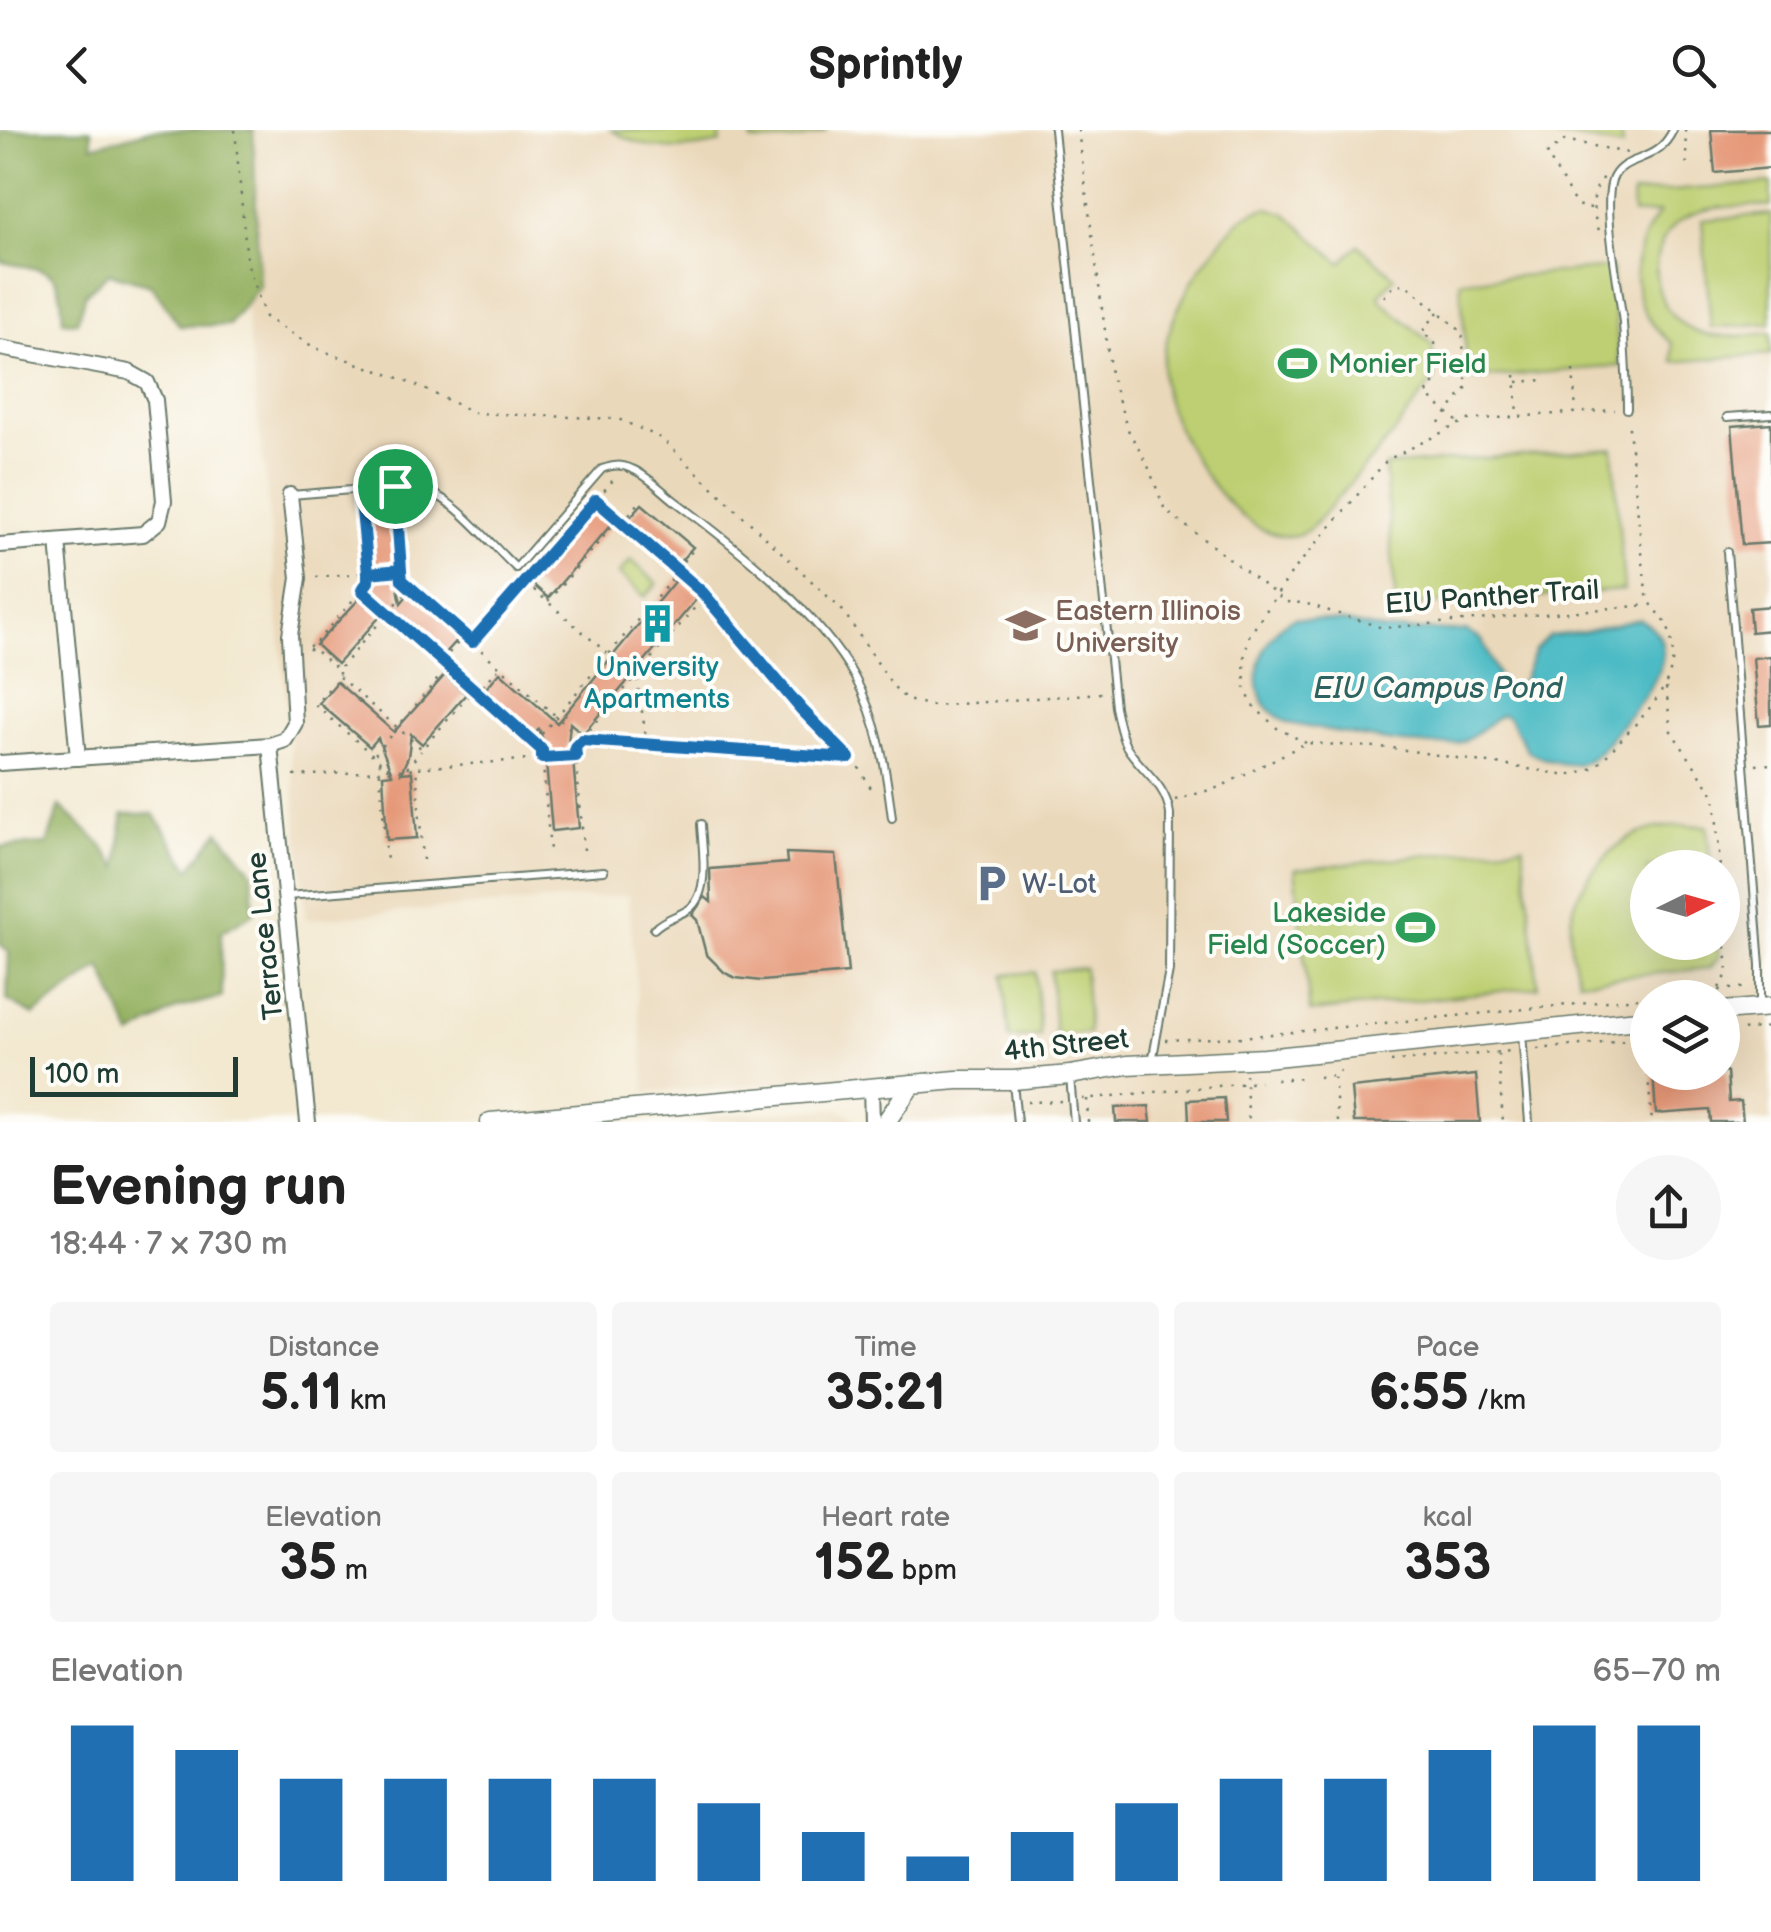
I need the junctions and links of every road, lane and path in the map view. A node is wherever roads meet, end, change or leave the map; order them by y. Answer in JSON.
{"nodes":[{"id":1,"x":1054,"y":130,"type":"edge"},
{"id":2,"x":1078,"y":130,"type":"edge"},
{"id":3,"x":1673,"y":130,"type":"edge"},
{"id":4,"x":1685,"y":130,"type":"edge"},
{"id":5,"x":1639,"y":155,"type":"dead end"},
{"id":6,"x":1687,"y":170,"type":"dead end"},
{"id":7,"x":1593,"y":208,"type":"dead end"},
{"id":8,"x":1384,"y":297,"type":"dead end"},
{"id":9,"x":1438,"y":312,"type":"junction"},
{"id":10,"x":0,"y":348,"type":"edge"},
{"id":11,"x":1573,"y":370,"type":"dead end"},
{"id":12,"x":1515,"y":375,"type":"dead end"},
{"id":13,"x":1545,"y":380,"type":"dead end"},
{"id":14,"x":1516,"y":382,"type":"junction"},
{"id":15,"x":1627,"y":409,"type":"junction"},
{"id":16,"x":1447,"y":412,"type":"junction"},
{"id":17,"x":1576,"y":412,"type":"junction"},
{"id":18,"x":1771,"y":414,"type":"edge"},
{"id":19,"x":1518,"y":415,"type":"junction"},
{"id":20,"x":1727,"y":418,"type":"dead end"},
{"id":21,"x":1459,"y":423,"type":"junction"},
{"id":22,"x":1436,"y":425,"type":"dead end"},
{"id":23,"x":614,"y":478,"type":"dead end"},
{"id":24,"x":395,"y":486,"type":"junction"},
{"id":25,"x":360,"y":490,"type":"junction"},
{"id":26,"x":290,"y":495,"type":"joint"},
{"id":27,"x":595,"y":500,"type":"junction"},
{"id":28,"x":641,"y":501,"type":"dead end"},
{"id":29,"x":620,"y":521,"type":"junction"},
{"id":30,"x":58,"y":541,"type":"junction"},
{"id":31,"x":0,"y":544,"type":"edge"},
{"id":32,"x":694,"y":548,"type":"dead end"},
{"id":33,"x":1727,"y":552,"type":"dead end"},
{"id":34,"x":401,"y":570,"type":"junction"},
{"id":35,"x":677,"y":570,"type":"junction"},
{"id":36,"x":368,"y":573,"type":"junction"},
{"id":37,"x":316,"y":578,"type":"dead end"},
{"id":38,"x":525,"y":582,"type":"junction"},
{"id":39,"x":410,"y":588,"type":"junction"},
{"id":40,"x":362,"y":590,"type":"junction"},
{"id":41,"x":1276,"y":593,"type":"junction"},
{"id":42,"x":705,"y":596,"type":"junction"},
{"id":43,"x":548,"y":601,"type":"junction"},
{"id":44,"x":1649,"y":605,"type":"junction"},
{"id":45,"x":388,"y":613,"type":"junction"},
{"id":46,"x":464,"y":636,"type":"junction"},
{"id":47,"x":472,"y":642,"type":"junction"},
{"id":48,"x":608,"y":654,"type":"junction"},
{"id":49,"x":442,"y":661,"type":"junction"},
{"id":50,"x":448,"y":666,"type":"junction"},
{"id":51,"x":500,"y":667,"type":"junction"},
{"id":52,"x":338,"y":670,"type":"junction"},
{"id":53,"x":339,"y":677,"type":"junction"},
{"id":54,"x":634,"y":678,"type":"junction"},
{"id":55,"x":1666,"y":686,"type":"junction"},
{"id":56,"x":477,"y":693,"type":"junction"},
{"id":57,"x":556,"y":717,"type":"junction"},
{"id":58,"x":396,"y":728,"type":"junction"},
{"id":59,"x":582,"y":740,"type":"junction"},
{"id":60,"x":534,"y":743,"type":"junction"},
{"id":61,"x":1306,"y":743,"type":"junction"},
{"id":62,"x":648,"y":744,"type":"junction"},
{"id":63,"x":270,"y":745,"type":"junction"},
{"id":64,"x":422,"y":749,"type":"junction"},
{"id":65,"x":542,"y":750,"type":"junction"},
{"id":66,"x":374,"y":756,"type":"junction"},
{"id":67,"x":576,"y":756,"type":"junction"},
{"id":68,"x":78,"y":758,"type":"junction"},
{"id":69,"x":542,"y":758,"type":"junction"},
{"id":70,"x":550,"y":758,"type":"junction"},
{"id":71,"x":849,"y":758,"type":"junction"},
{"id":72,"x":379,"y":761,"type":"junction"},
{"id":73,"x":0,"y":763,"type":"edge"},
{"id":74,"x":1771,"y":764,"type":"edge"},
{"id":75,"x":1744,"y":766,"type":"junction"},
{"id":76,"x":416,"y":768,"type":"junction"},
{"id":77,"x":406,"y":769,"type":"junction"},
{"id":78,"x":390,"y":770,"type":"junction"},
{"id":79,"x":380,"y":771,"type":"junction"},
{"id":80,"x":294,"y":776,"type":"dead end"},
{"id":81,"x":872,"y":790,"type":"dead end"},
{"id":82,"x":1169,"y":802,"type":"junction"},
{"id":83,"x":892,"y":818,"type":"dead end"},
{"id":84,"x":701,"y":824,"type":"dead end"},
{"id":85,"x":584,"y":850,"type":"dead end"},
{"id":86,"x":1719,"y":850,"type":"edge"},
{"id":87,"x":550,"y":851,"type":"dead end"},
{"id":88,"x":423,"y":860,"type":"dead end"},
{"id":89,"x":387,"y":862,"type":"dead end"},
{"id":90,"x":604,"y":871,"type":"dead end"},
{"id":91,"x":286,"y":896,"type":"junction"},
{"id":92,"x":654,"y":929,"type":"dead end"},
{"id":93,"x":1758,"y":986,"type":"junction"},
{"id":94,"x":1740,"y":988,"type":"edge"},
{"id":95,"x":1630,"y":999,"type":"edge"},
{"id":96,"x":1766,"y":1007,"type":"edge"},
{"id":97,"x":1740,"y":1009,"type":"edge"},
{"id":98,"x":1630,"y":1021,"type":"edge"},
{"id":99,"x":1771,"y":1027,"type":"edge"},
{"id":100,"x":1740,"y":1030,"type":"edge"},
{"id":101,"x":1522,"y":1032,"type":"junction"},
{"id":102,"x":1630,"y":1040,"type":"edge"},
{"id":103,"x":1157,"y":1041,"type":"junction"},
{"id":104,"x":1537,"y":1049,"type":"dead end"},
{"id":105,"x":1514,"y":1051,"type":"dead end"},
{"id":106,"x":1498,"y":1052,"type":"junction"},
{"id":107,"x":1388,"y":1062,"type":"dead end"},
{"id":108,"x":1352,"y":1066,"type":"dead end"},
{"id":109,"x":1149,"y":1071,"type":"junction"},
{"id":110,"x":1245,"y":1071,"type":"dead end"},
{"id":111,"x":1070,"y":1076,"type":"junction"},
{"id":112,"x":1334,"y":1076,"type":"junction"},
{"id":113,"x":1319,"y":1077,"type":"dead end"},
{"id":114,"x":1304,"y":1078,"type":"dead end"},
{"id":115,"x":1013,"y":1080,"type":"junction"},
{"id":116,"x":1276,"y":1080,"type":"dead end"},
{"id":117,"x":1260,"y":1082,"type":"dead end"},
{"id":118,"x":1246,"y":1083,"type":"junction"},
{"id":119,"x":912,"y":1084,"type":"junction"},
{"id":120,"x":871,"y":1088,"type":"junction"},
{"id":121,"x":1650,"y":1090,"type":"edge"},
{"id":122,"x":1147,"y":1093,"type":"junction"},
{"id":123,"x":1087,"y":1098,"type":"junction"},
{"id":124,"x":1072,"y":1100,"type":"junction"},
{"id":125,"x":1020,"y":1102,"type":"dead end"},
{"id":126,"x":308,"y":1122,"type":"edge"},
{"id":127,"x":490,"y":1122,"type":"edge"},
{"id":128,"x":872,"y":1122,"type":"edge"},
{"id":129,"x":886,"y":1122,"type":"edge"},
{"id":130,"x":1017,"y":1122,"type":"edge"},
{"id":131,"x":1074,"y":1122,"type":"edge"},
{"id":132,"x":1088,"y":1122,"type":"edge"},
{"id":133,"x":1249,"y":1122,"type":"edge"},
{"id":134,"x":1338,"y":1122,"type":"edge"},
{"id":135,"x":1503,"y":1122,"type":"edge"},
{"id":136,"x":1529,"y":1122,"type":"edge"},
{"id":137,"x":1652,"y":1122,"type":"edge"}],
"edges":[{"from":1,"to":82,"type":"lane"},
{"from":2,"to":41,"type":"path","name":"EIU Panther Trail"},
{"from":3,"to":15,"type":"lane"},
{"from":4,"to":6,"type":"path"},
{"from":5,"to":7,"type":"path"},
{"from":8,"to":9,"type":"path"},
{"from":9,"to":16,"type":"path"},
{"from":9,"to":16,"type":"path"},
{"from":10,"to":30,"type":"street"},
{"from":11,"to":17,"type":"path"},
{"from":12,"to":14,"type":"path"},
{"from":13,"to":14,"type":"path"},
{"from":14,"to":19,"type":"path"},
{"from":15,"to":17,"type":"path"},
{"from":15,"to":44,"type":"path"},
{"from":16,"to":21,"type":"path"},
{"from":16,"to":22,"type":"path"},
{"from":17,"to":19,"type":"path"},
{"from":18,"to":20,"type":"lane"},
{"from":19,"to":21,"type":"path"},
{"from":21,"to":41,"type":"path"},
{"from":23,"to":27,"type":"path"},
{"from":24,"to":25,"type":"lane"},
{"from":24,"to":34,"type":"path"},
{"from":24,"to":83,"type":"lane"},
{"from":25,"to":26,"type":"lane"},
{"from":25,"to":36,"type":"path"},
{"from":26,"to":63,"type":"street"},
{"from":27,"to":29,"type":"path"},
{"from":27,"to":38,"type":"path"},
{"from":28,"to":29,"type":"path"},
{"from":29,"to":35,"type":"path"},
{"from":29,"to":43,"type":"path"},
{"from":30,"to":31,"type":"street"},
{"from":30,"to":68,"type":"street"},
{"from":32,"to":35,"type":"path"},
{"from":33,"to":75,"type":"lane"},
{"from":34,"to":36,"type":"path"},
{"from":34,"to":39,"type":"path"},
{"from":35,"to":42,"type":"path"},
{"from":35,"to":48,"type":"path"},
{"from":36,"to":37,"type":"path"},
{"from":36,"to":40,"type":"path"},
{"from":38,"to":43,"type":"path"},
{"from":38,"to":47,"type":"path"},
{"from":39,"to":45,"type":"path"},
{"from":39,"to":46,"type":"path"},
{"from":40,"to":45,"type":"path"},
{"from":40,"to":52,"type":"path"},
{"from":41,"to":44,"type":"path","name":"EIU Panther Trail"},
{"from":41,"to":61,"type":"path"},
{"from":42,"to":54,"type":"path"},
{"from":42,"to":71,"type":"path"},
{"from":43,"to":48,"type":"path"},
{"from":44,"to":55,"type":"path"},
{"from":45,"to":49,"type":"path"},
{"from":45,"to":52,"type":"path"},
{"from":46,"to":47,"type":"path"},
{"from":46,"to":49,"type":"path"},
{"from":47,"to":51,"type":"path"},
{"from":48,"to":54,"type":"path"},
{"from":48,"to":57,"type":"path"},
{"from":49,"to":50,"type":"path"},
{"from":50,"to":56,"type":"path"},
{"from":50,"to":58,"type":"path"},
{"from":51,"to":56,"type":"path"},
{"from":51,"to":57,"type":"path"},
{"from":52,"to":53,"type":"path"},
{"from":53,"to":58,"type":"path"},
{"from":53,"to":66,"type":"path"},
{"from":54,"to":59,"type":"path"},
{"from":54,"to":62,"type":"path"},
{"from":55,"to":61,"type":"path"},
{"from":55,"to":86,"type":"path"},
{"from":56,"to":60,"type":"path"},
{"from":56,"to":64,"type":"path"},
{"from":57,"to":59,"type":"path"},
{"from":57,"to":60,"type":"path"},
{"from":58,"to":64,"type":"path"},
{"from":58,"to":66,"type":"path"},
{"from":59,"to":62,"type":"path"},
{"from":59,"to":67,"type":"path"},
{"from":60,"to":65,"type":"path"},
{"from":61,"to":82,"type":"path"},
{"from":62,"to":71,"type":"path"},
{"from":63,"to":68,"type":"street"},
{"from":63,"to":91,"type":"street","name":"Terrace Lane"},
{"from":64,"to":77,"type":"path"},
{"from":65,"to":69,"type":"path"},
{"from":65,"to":70,"type":"path"},
{"from":66,"to":72,"type":"path"},
{"from":67,"to":70,"type":"path"},
{"from":67,"to":85,"type":"path"},
{"from":68,"to":73,"type":"street"},
{"from":69,"to":70,"type":"path"},
{"from":69,"to":76,"type":"path"},
{"from":69,"to":87,"type":"path"},
{"from":71,"to":81,"type":"path"},
{"from":72,"to":78,"type":"path"},
{"from":72,"to":79,"type":"path"},
{"from":74,"to":75,"type":"path"},
{"from":75,"to":93,"type":"lane"},
{"from":76,"to":77,"type":"path"},
{"from":76,"to":88,"type":"path"},
{"from":77,"to":78,"type":"path"},
{"from":78,"to":79,"type":"path"},
{"from":79,"to":80,"type":"path"},
{"from":79,"to":89,"type":"path"},
{"from":82,"to":103,"type":"lane"},
{"from":84,"to":92,"type":"lane"},
{"from":90,"to":91,"type":"lane"},
{"from":91,"to":126,"type":"street","name":"Terrace Lane"},
{"from":93,"to":94,"type":"path"},
{"from":93,"to":96,"type":"lane"},
{"from":95,"to":103,"type":"path"},
{"from":96,"to":97,"type":"street"},
{"from":98,"to":101,"type":"street","name":"4th Street"},
{"from":99,"to":100,"type":"path"},
{"from":101,"to":109,"type":"street","name":"4th Street"},
{"from":101,"to":136,"type":"lane"},
{"from":102,"to":104,"type":"path"},
{"from":103,"to":109,"type":"lane"},
{"from":105,"to":106,"type":"path"},
{"from":106,"to":107,"type":"path"},
{"from":106,"to":135,"type":"path"},
{"from":108,"to":112,"type":"path"},
{"from":109,"to":111,"type":"street","name":"4th Street"},
{"from":109,"to":122,"type":"path"},
{"from":110,"to":118,"type":"path"},
{"from":111,"to":115,"type":"street","name":"4th Street"},
{"from":111,"to":124,"type":"lane"},
{"from":112,"to":113,"type":"path"},
{"from":112,"to":134,"type":"path"},
{"from":114,"to":116,"type":"path"},
{"from":115,"to":119,"type":"street","name":"4th Street"},
{"from":115,"to":130,"type":"lane"},
{"from":117,"to":118,"type":"path"},
{"from":118,"to":122,"type":"path"},
{"from":118,"to":133,"type":"path"},
{"from":119,"to":120,"type":"street","name":"4th Street"},
{"from":119,"to":129,"type":"street"},
{"from":120,"to":127,"type":"street","name":"4th Street"},
{"from":120,"to":128,"type":"street"},
{"from":121,"to":137,"type":"path"},
{"from":122,"to":123,"type":"path"},
{"from":123,"to":124,"type":"path"},
{"from":123,"to":132,"type":"path"},
{"from":124,"to":125,"type":"path"},
{"from":124,"to":131,"type":"lane"}]}
